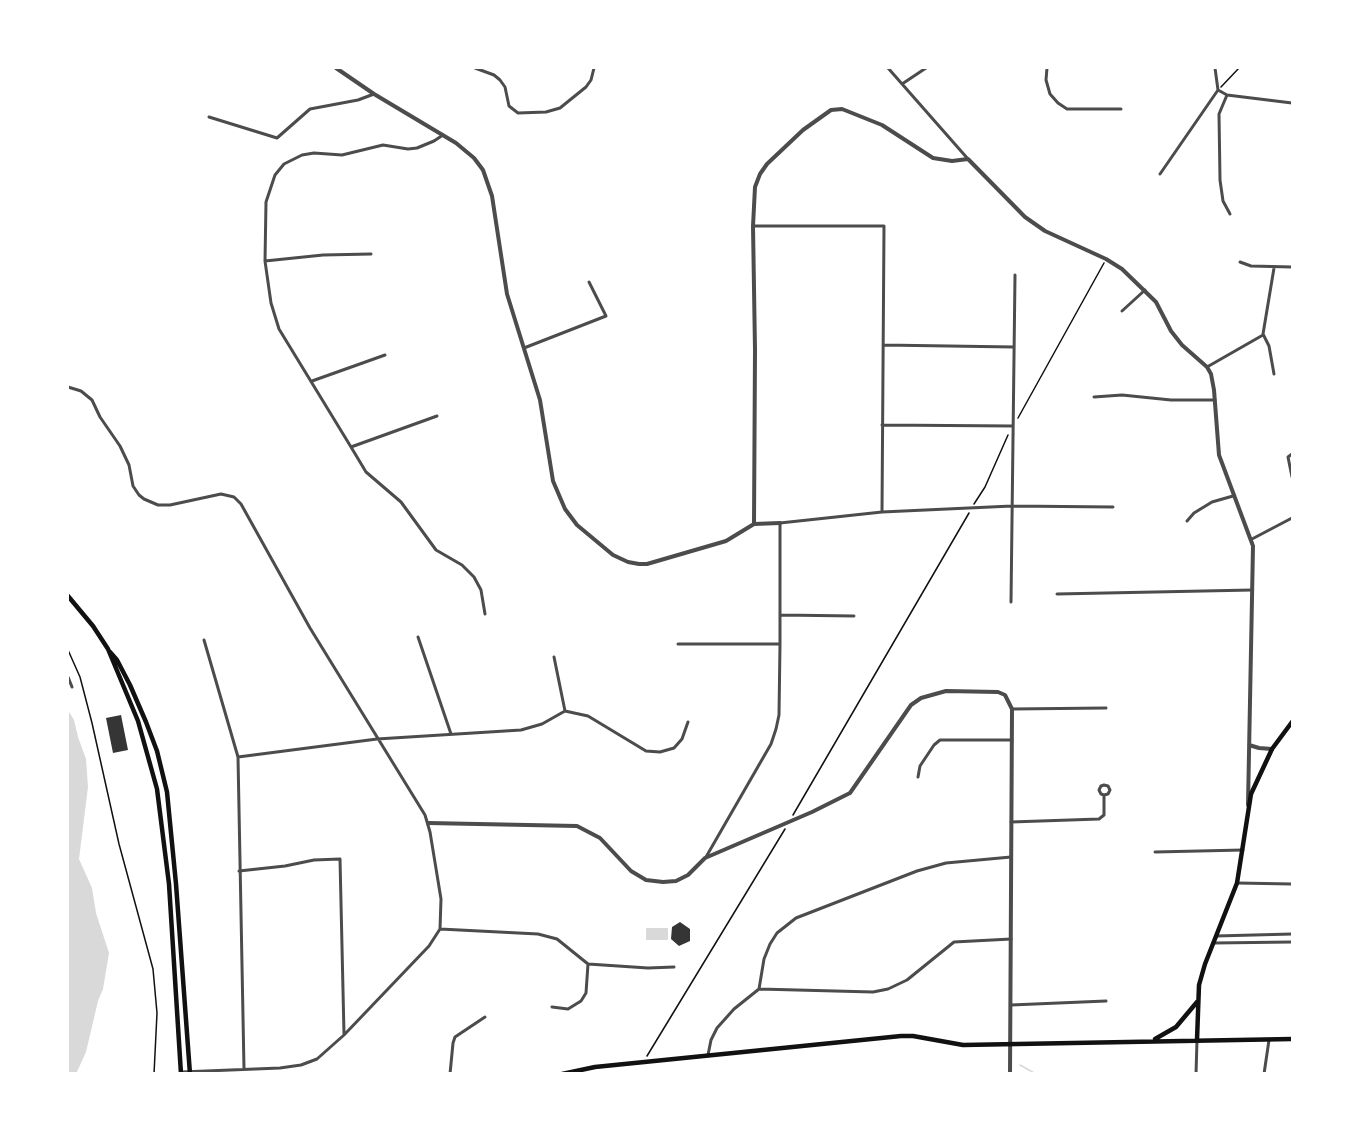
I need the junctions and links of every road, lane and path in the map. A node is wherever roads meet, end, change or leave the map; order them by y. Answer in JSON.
{"nodes":[{"id":1,"x":336,"y":68,"type":"edge"},
{"id":2,"x":475,"y":68,"type":"edge"},
{"id":3,"x":594,"y":68,"type":"edge"},
{"id":4,"x":888,"y":68,"type":"edge"},
{"id":5,"x":926,"y":68,"type":"edge"},
{"id":6,"x":1047,"y":68,"type":"edge"},
{"id":7,"x":1215,"y":68,"type":"edge"},
{"id":8,"x":1239,"y":68,"type":"edge"},
{"id":9,"x":902,"y":84,"type":"junction"},
{"id":10,"x":1218,"y":90,"type":"junction"},
{"id":11,"x":374,"y":94,"type":"junction"},
{"id":12,"x":1227,"y":95,"type":"junction"},
{"id":13,"x":1293,"y":103,"type":"edge"},
{"id":14,"x":1121,"y":109,"type":"dead end"},
{"id":15,"x":209,"y":117,"type":"dead end"},
{"id":16,"x":443,"y":135,"type":"junction"},
{"id":17,"x":968,"y":159,"type":"junction"},
{"id":18,"x":1160,"y":174,"type":"dead end"},
{"id":19,"x":1230,"y":213,"type":"dead end"},
{"id":20,"x":753,"y":226,"type":"junction"},
{"id":21,"x":371,"y":254,"type":"dead end"},
{"id":22,"x":1106,"y":259,"type":"junction"},
{"id":23,"x":265,"y":261,"type":"junction"},
{"id":24,"x":1240,"y":262,"type":"dead end"},
{"id":25,"x":1293,"y":267,"type":"edge"},
{"id":26,"x":1274,"y":268,"type":"junction"},
{"id":27,"x":1015,"y":275,"type":"dead end"},
{"id":28,"x":589,"y":282,"type":"dead end"},
{"id":29,"x":1145,"y":290,"type":"junction"},
{"id":30,"x":1122,"y":311,"type":"dead end"},
{"id":31,"x":1263,"y":334,"type":"junction"},
{"id":32,"x":883,"y":345,"type":"junction"},
{"id":33,"x":1014,"y":347,"type":"junction"},
{"id":34,"x":523,"y":349,"type":"junction"},
{"id":35,"x":385,"y":355,"type":"dead end"},
{"id":36,"x":1207,"y":367,"type":"junction"},
{"id":37,"x":1274,"y":374,"type":"dead end"},
{"id":38,"x":312,"y":381,"type":"junction"},
{"id":39,"x":68,"y":387,"type":"edge"},
{"id":40,"x":1094,"y":397,"type":"dead end"},
{"id":41,"x":1215,"y":400,"type":"junction"},
{"id":42,"x":436,"y":416,"type":"dead end"},
{"id":43,"x":882,"y":425,"type":"junction"},
{"id":44,"x":1013,"y":426,"type":"junction"},
{"id":45,"x":351,"y":447,"type":"junction"},
{"id":46,"x":1290,"y":456,"type":"edge"},
{"id":47,"x":1293,"y":477,"type":"edge"},
{"id":48,"x":1233,"y":496,"type":"junction"},
{"id":49,"x":1012,"y":506,"type":"junction"},
{"id":50,"x":972,"y":507,"type":"junction"},
{"id":51,"x":1113,"y":507,"type":"dead end"},
{"id":52,"x":882,"y":512,"type":"junction"},
{"id":53,"x":1293,"y":518,"type":"edge"},
{"id":54,"x":1187,"y":521,"type":"dead end"},
{"id":55,"x":780,"y":523,"type":"junction"},
{"id":56,"x":754,"y":524,"type":"junction"},
{"id":57,"x":1252,"y":539,"type":"junction"},
{"id":58,"x":1252,"y":590,"type":"junction"},
{"id":59,"x":1057,"y":594,"type":"dead end"},
{"id":60,"x":68,"y":596,"type":"edge"},
{"id":61,"x":1011,"y":602,"type":"dead end"},
{"id":62,"x":485,"y":615,"type":"dead end"},
{"id":63,"x":780,"y":615,"type":"junction"},
{"id":64,"x":854,"y":616,"type":"dead end"},
{"id":65,"x":418,"y":637,"type":"dead end"},
{"id":66,"x":204,"y":640,"type":"dead end"},
{"id":67,"x":678,"y":644,"type":"dead end"},
{"id":68,"x":780,"y":644,"type":"junction"},
{"id":69,"x":108,"y":649,"type":"junction"},
{"id":70,"x":68,"y":650,"type":"edge"},
{"id":71,"x":554,"y":657,"type":"dead end"},
{"id":72,"x":68,"y":677,"type":"edge"},
{"id":73,"x":72,"y":687,"type":"dead end"},
{"id":74,"x":1106,"y":708,"type":"dead end"},
{"id":75,"x":1012,"y":709,"type":"junction"},
{"id":76,"x":565,"y":711,"type":"junction"},
{"id":77,"x":688,"y":722,"type":"dead end"},
{"id":78,"x":1293,"y":722,"type":"edge"},
{"id":79,"x":451,"y":734,"type":"junction"},
{"id":80,"x":377,"y":738,"type":"junction"},
{"id":81,"x":1012,"y":740,"type":"junction"},
{"id":82,"x":1249,"y":745,"type":"junction"},
{"id":83,"x":1272,"y":749,"type":"junction"},
{"id":84,"x":238,"y":757,"type":"junction"},
{"id":85,"x":918,"y":777,"type":"dead end"},
{"id":86,"x":1104,"y":795,"type":"dead end"},
{"id":87,"x":1248,"y":810,"type":"junction"},
{"id":88,"x":790,"y":820,"type":"junction"},
{"id":89,"x":1011,"y":822,"type":"junction"},
{"id":90,"x":428,"y":823,"type":"junction"},
{"id":91,"x":1243,"y":850,"type":"junction"},
{"id":92,"x":1155,"y":852,"type":"dead end"},
{"id":93,"x":1011,"y":857,"type":"junction"},
{"id":94,"x":705,"y":858,"type":"junction"},
{"id":95,"x":239,"y":871,"type":"junction"},
{"id":96,"x":1237,"y":883,"type":"junction"},
{"id":97,"x":1293,"y":884,"type":"edge"},
{"id":98,"x":440,"y":928,"type":"junction"},
{"id":99,"x":1293,"y":934,"type":"edge"},
{"id":100,"x":1216,"y":936,"type":"junction"},
{"id":101,"x":1011,"y":939,"type":"junction"},
{"id":102,"x":1293,"y":942,"type":"edge"},
{"id":103,"x":1214,"y":943,"type":"junction"},
{"id":104,"x":588,"y":964,"type":"junction"},
{"id":105,"x":674,"y":967,"type":"dead end"},
{"id":106,"x":759,"y":989,"type":"junction"},
{"id":107,"x":1106,"y":1001,"type":"dead end"},
{"id":108,"x":1197,"y":1002,"type":"junction"},
{"id":109,"x":1011,"y":1005,"type":"junction"},
{"id":110,"x":552,"y":1007,"type":"dead end"},
{"id":111,"x":485,"y":1017,"type":"dead end"},
{"id":112,"x":344,"y":1035,"type":"junction"},
{"id":113,"x":1270,"y":1038,"type":"junction"},
{"id":114,"x":1293,"y":1039,"type":"edge"},
{"id":115,"x":1197,"y":1040,"type":"junction"},
{"id":116,"x":1151,"y":1041,"type":"junction"},
{"id":117,"x":1011,"y":1044,"type":"junction"},
{"id":118,"x":708,"y":1055,"type":"junction"},
{"id":119,"x":644,"y":1062,"type":"junction"},
{"id":120,"x":280,"y":1068,"type":"junction"},
{"id":121,"x":244,"y":1069,"type":"junction"},
{"id":122,"x":181,"y":1073,"type":"edge"},
{"id":123,"x":190,"y":1073,"type":"edge"},
{"id":124,"x":154,"y":1074,"type":"edge"},
{"id":125,"x":280,"y":1074,"type":"edge"},
{"id":126,"x":450,"y":1074,"type":"edge"},
{"id":127,"x":562,"y":1074,"type":"edge"},
{"id":128,"x":1010,"y":1074,"type":"edge"},
{"id":129,"x":1196,"y":1074,"type":"edge"},
{"id":130,"x":1264,"y":1074,"type":"edge"}],
"edges":[{"from":1,"to":11,"type":"street"},
{"from":2,"to":3,"type":"street"},
{"from":4,"to":9,"type":"street"},
{"from":5,"to":9,"type":"street"},
{"from":6,"to":14,"type":"street"},
{"from":7,"to":10,"type":"street"},
{"from":8,"to":10,"type":"path"},
{"from":9,"to":17,"type":"street"},
{"from":10,"to":12,"type":"street"},
{"from":10,"to":18,"type":"street"},
{"from":11,"to":15,"type":"street"},
{"from":11,"to":16,"type":"street"},
{"from":12,"to":13,"type":"street"},
{"from":12,"to":19,"type":"street"},
{"from":16,"to":23,"type":"street"},
{"from":16,"to":34,"type":"street"},
{"from":17,"to":20,"type":"street"},
{"from":17,"to":22,"type":"street"},
{"from":20,"to":32,"type":"street"},
{"from":20,"to":56,"type":"street"},
{"from":21,"to":23,"type":"street"},
{"from":22,"to":29,"type":"street"},
{"from":22,"to":44,"type":"path"},
{"from":23,"to":38,"type":"street"},
{"from":24,"to":26,"type":"street"},
{"from":25,"to":26,"type":"street"},
{"from":26,"to":31,"type":"street"},
{"from":27,"to":33,"type":"street"},
{"from":28,"to":34,"type":"street"},
{"from":29,"to":30,"type":"street"},
{"from":29,"to":36,"type":"street"},
{"from":31,"to":36,"type":"street"},
{"from":31,"to":37,"type":"street"},
{"from":32,"to":33,"type":"street"},
{"from":32,"to":43,"type":"street"},
{"from":33,"to":44,"type":"street"},
{"from":34,"to":56,"type":"street"},
{"from":35,"to":38,"type":"street"},
{"from":36,"to":41,"type":"street"},
{"from":38,"to":45,"type":"street"},
{"from":39,"to":80,"type":"street"},
{"from":40,"to":41,"type":"street"},
{"from":41,"to":48,"type":"street"},
{"from":42,"to":45,"type":"street"},
{"from":43,"to":44,"type":"street"},
{"from":43,"to":52,"type":"street"},
{"from":44,"to":49,"type":"street"},
{"from":44,"to":50,"type":"path"},
{"from":45,"to":62,"type":"street"},
{"from":46,"to":47,"type":"street"},
{"from":48,"to":54,"type":"street"},
{"from":48,"to":57,"type":"street"},
{"from":49,"to":50,"type":"street"},
{"from":49,"to":51,"type":"street"},
{"from":49,"to":61,"type":"street"},
{"from":50,"to":52,"type":"street"},
{"from":50,"to":88,"type":"path"},
{"from":52,"to":55,"type":"street"},
{"from":53,"to":57,"type":"street"},
{"from":55,"to":56,"type":"street"},
{"from":55,"to":63,"type":"street"},
{"from":57,"to":58,"type":"street"},
{"from":58,"to":59,"type":"street"},
{"from":58,"to":82,"type":"street"},
{"from":60,"to":69,"type":"main road"},
{"from":63,"to":64,"type":"street"},
{"from":63,"to":68,"type":"street"},
{"from":65,"to":79,"type":"street"},
{"from":66,"to":84,"type":"street"},
{"from":67,"to":68,"type":"street"},
{"from":68,"to":94,"type":"street"},
{"from":69,"to":122,"type":"main road"},
{"from":69,"to":123,"type":"main road"},
{"from":70,"to":124,"type":"path"},
{"from":71,"to":76,"type":"street"},
{"from":72,"to":73,"type":"street"},
{"from":74,"to":75,"type":"street"},
{"from":75,"to":81,"type":"street"},
{"from":75,"to":88,"type":"street"},
{"from":76,"to":77,"type":"street"},
{"from":76,"to":79,"type":"street"},
{"from":78,"to":83,"type":"main road"},
{"from":79,"to":80,"type":"street"},
{"from":80,"to":84,"type":"street"},
{"from":80,"to":90,"type":"street"},
{"from":81,"to":85,"type":"street"},
{"from":81,"to":89,"type":"street"},
{"from":82,"to":83,"type":"street"},
{"from":82,"to":87,"type":"street"},
{"from":83,"to":87,"type":"main road"},
{"from":84,"to":95,"type":"street"},
{"from":86,"to":89,"type":"street"},
{"from":87,"to":91,"type":"main road"},
{"from":88,"to":94,"type":"street"},
{"from":88,"to":119,"type":"path"},
{"from":89,"to":93,"type":"street"},
{"from":90,"to":94,"type":"street"},
{"from":90,"to":98,"type":"street"},
{"from":91,"to":92,"type":"street"},
{"from":91,"to":96,"type":"main road"},
{"from":93,"to":101,"type":"street"},
{"from":93,"to":106,"type":"street"},
{"from":95,"to":112,"type":"street"},
{"from":95,"to":121,"type":"street"},
{"from":96,"to":97,"type":"street"},
{"from":96,"to":100,"type":"main road"},
{"from":98,"to":104,"type":"street"},
{"from":98,"to":112,"type":"street"},
{"from":99,"to":100,"type":"street"},
{"from":100,"to":103,"type":"main road"},
{"from":101,"to":106,"type":"street"},
{"from":101,"to":109,"type":"street"},
{"from":102,"to":103,"type":"street"},
{"from":103,"to":108,"type":"main road"},
{"from":104,"to":105,"type":"street"},
{"from":104,"to":110,"type":"street"},
{"from":106,"to":118,"type":"street"},
{"from":107,"to":109,"type":"street"},
{"from":108,"to":115,"type":"main road"},
{"from":108,"to":116,"type":"main road"},
{"from":109,"to":117,"type":"street"},
{"from":111,"to":126,"type":"street"},
{"from":112,"to":120,"type":"street"},
{"from":113,"to":114,"type":"main road"},
{"from":113,"to":115,"type":"main road"},
{"from":113,"to":130,"type":"street"},
{"from":115,"to":116,"type":"main road"},
{"from":115,"to":129,"type":"street"},
{"from":116,"to":117,"type":"main road"},
{"from":117,"to":118,"type":"main road"},
{"from":117,"to":128,"type":"street"},
{"from":118,"to":119,"type":"main road"},
{"from":119,"to":127,"type":"main road"},
{"from":120,"to":121,"type":"street"},
{"from":120,"to":125,"type":"street"},
{"from":121,"to":123,"type":"street"},
{"from":122,"to":123,"type":"street"}]}
